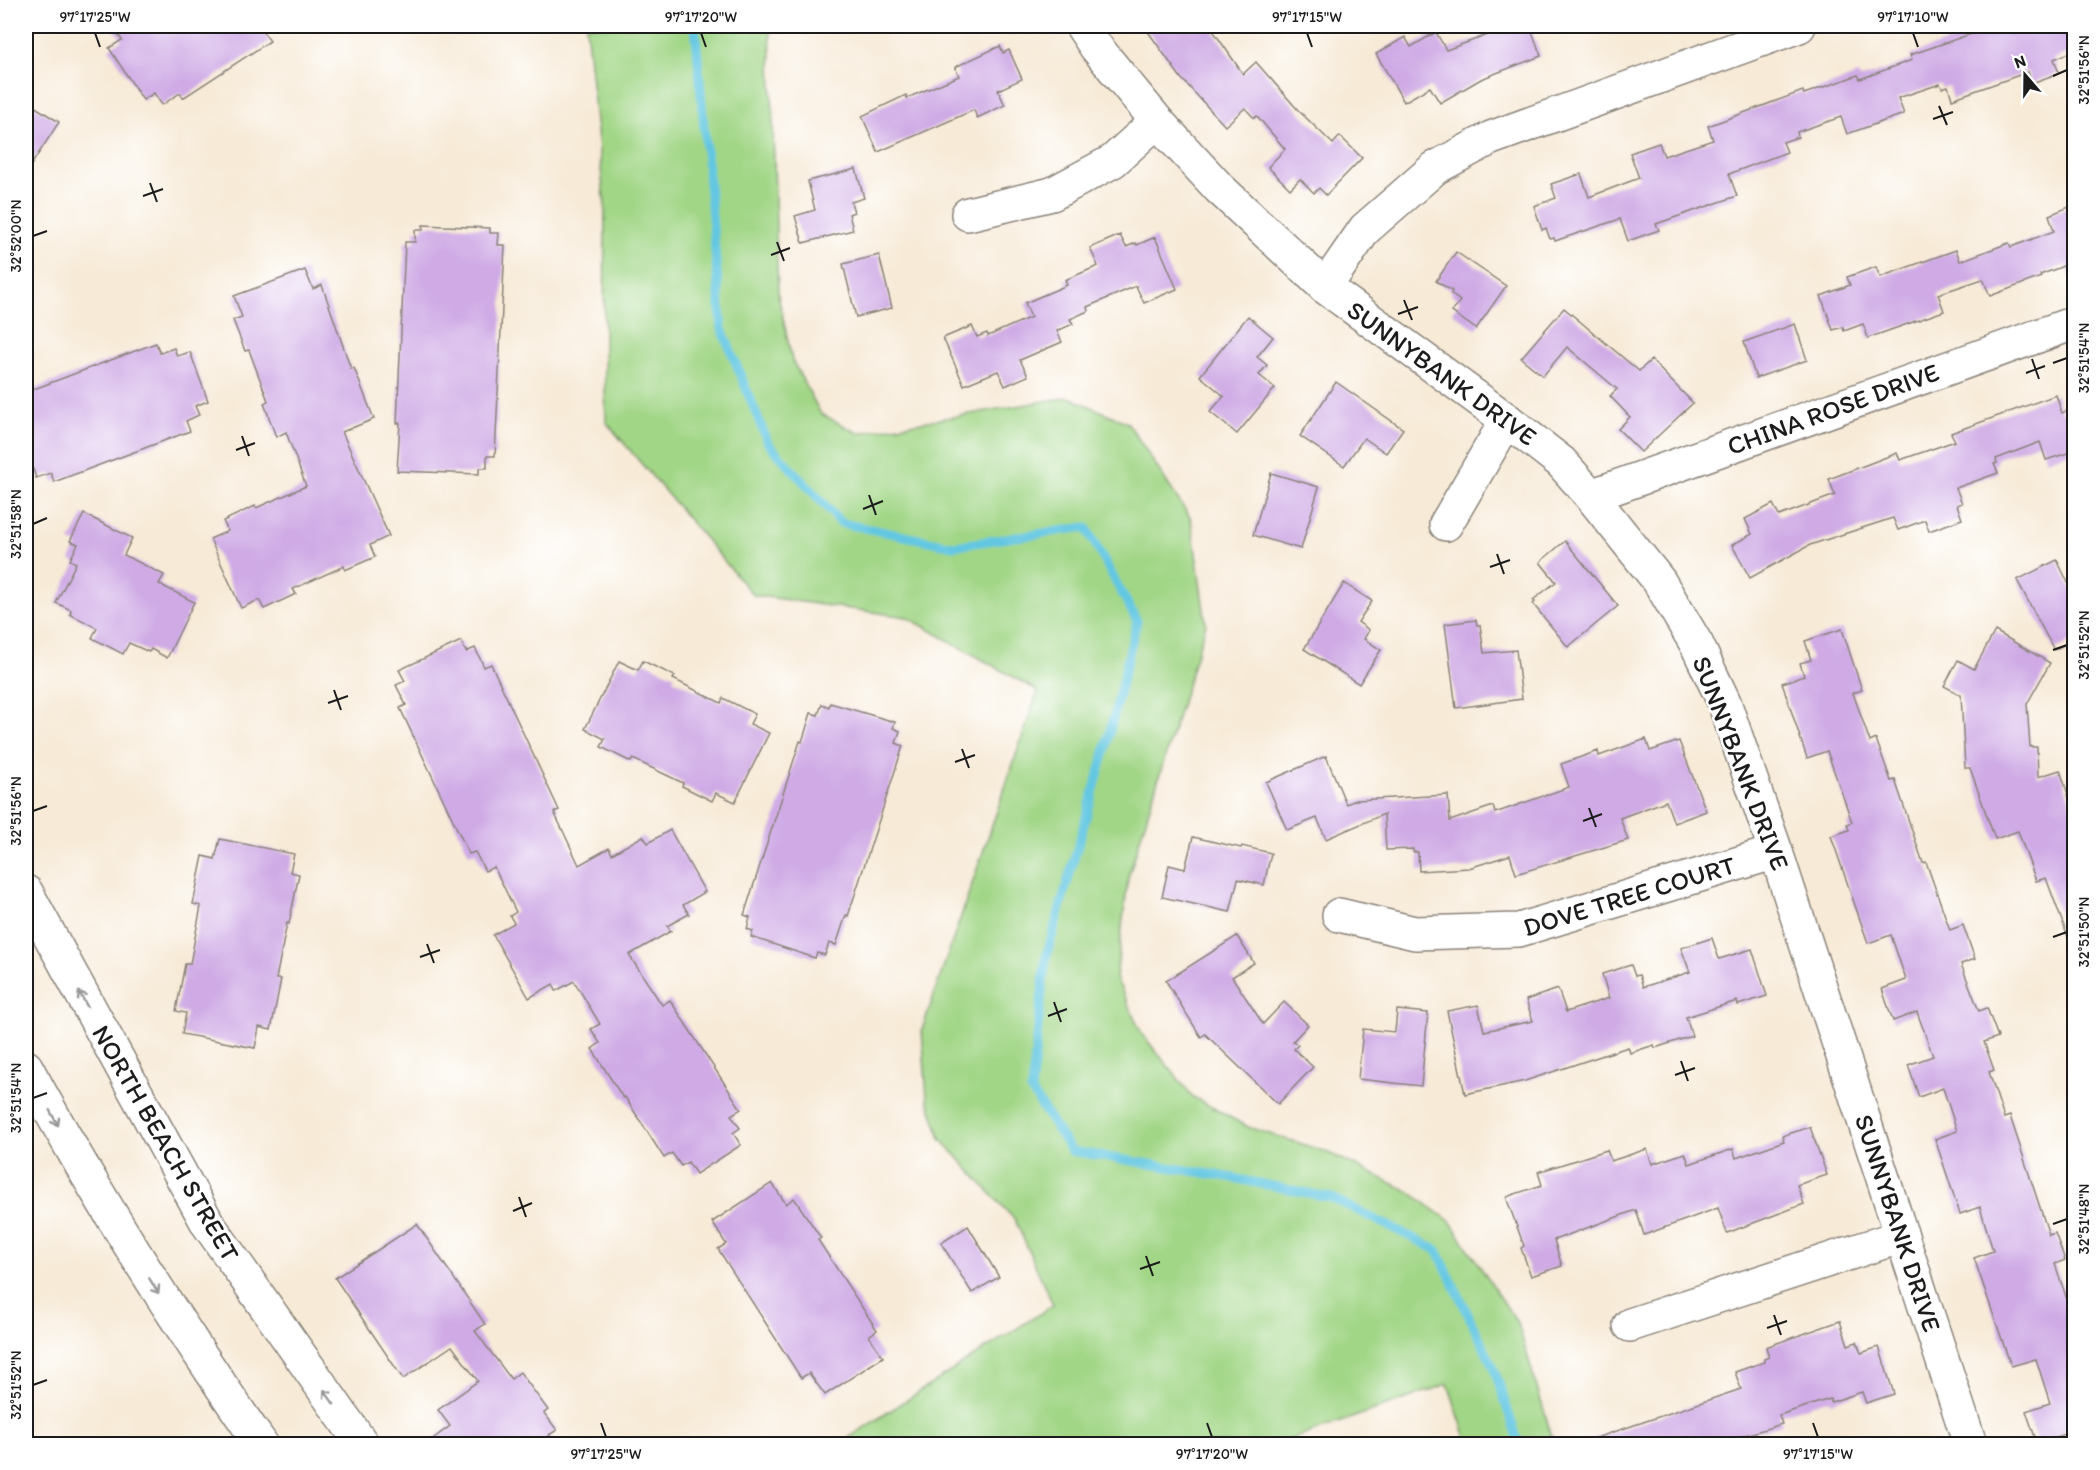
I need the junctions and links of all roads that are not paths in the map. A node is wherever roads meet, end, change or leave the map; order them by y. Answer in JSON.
{"nodes":[{"id":1,"x":1082,"y":26,"type":"edge"},
{"id":2,"x":1799,"y":26,"type":"edge"},
{"id":3,"x":1157,"y":121,"type":"junction"},
{"id":4,"x":968,"y":214,"type":"dead end"},
{"id":5,"x":1325,"y":287,"type":"junction"},
{"id":6,"x":2074,"y":323,"type":"edge"},
{"id":7,"x":1507,"y":420,"type":"junction"},
{"id":8,"x":1591,"y":496,"type":"junction"},
{"id":9,"x":1446,"y":524,"type":"dead end"},
{"id":10,"x":1776,"y":852,"type":"junction"},
{"id":11,"x":26,"y":892,"type":"edge"},
{"id":12,"x":1338,"y":915,"type":"dead end"},
{"id":13,"x":26,"y":1067,"type":"edge"},
{"id":14,"x":1902,"y":1236,"type":"junction"},
{"id":15,"x":1630,"y":1325,"type":"dead end"},
{"id":16,"x":261,"y":1444,"type":"edge"},
{"id":17,"x":362,"y":1444,"type":"edge"},
{"id":18,"x":1970,"y":1444,"type":"edge"}],
"edges":[{"from":1,"to":3,"type":"street","name":"SUNNYBANK DRIVE"},
{"from":2,"to":5,"type":"street"},
{"from":3,"to":4,"type":"street"},
{"from":3,"to":5,"type":"street","name":"SUNNYBANK DRIVE"},
{"from":5,"to":7,"type":"street","name":"SUNNYBANK DRIVE"},
{"from":6,"to":8,"type":"street","name":"CHINA ROSE DRIVE"},
{"from":7,"to":8,"type":"street","name":"SUNNYBANK DRIVE"},
{"from":7,"to":9,"type":"street"},
{"from":8,"to":10,"type":"street","name":"SUNNYBANK DRIVE"},
{"from":10,"to":12,"type":"street","name":"DOVE TREE COURT"},
{"from":10,"to":14,"type":"street","name":"SUNNYBANK DRIVE"},
{"from":17,"to":11,"type":"street","name":"NORTH BEACH STREET","one_way":true},
{"from":13,"to":16,"type":"street","one_way":true},
{"from":14,"to":15,"type":"street"},
{"from":14,"to":18,"type":"street","name":"SUNNYBANK DRIVE"}]}
